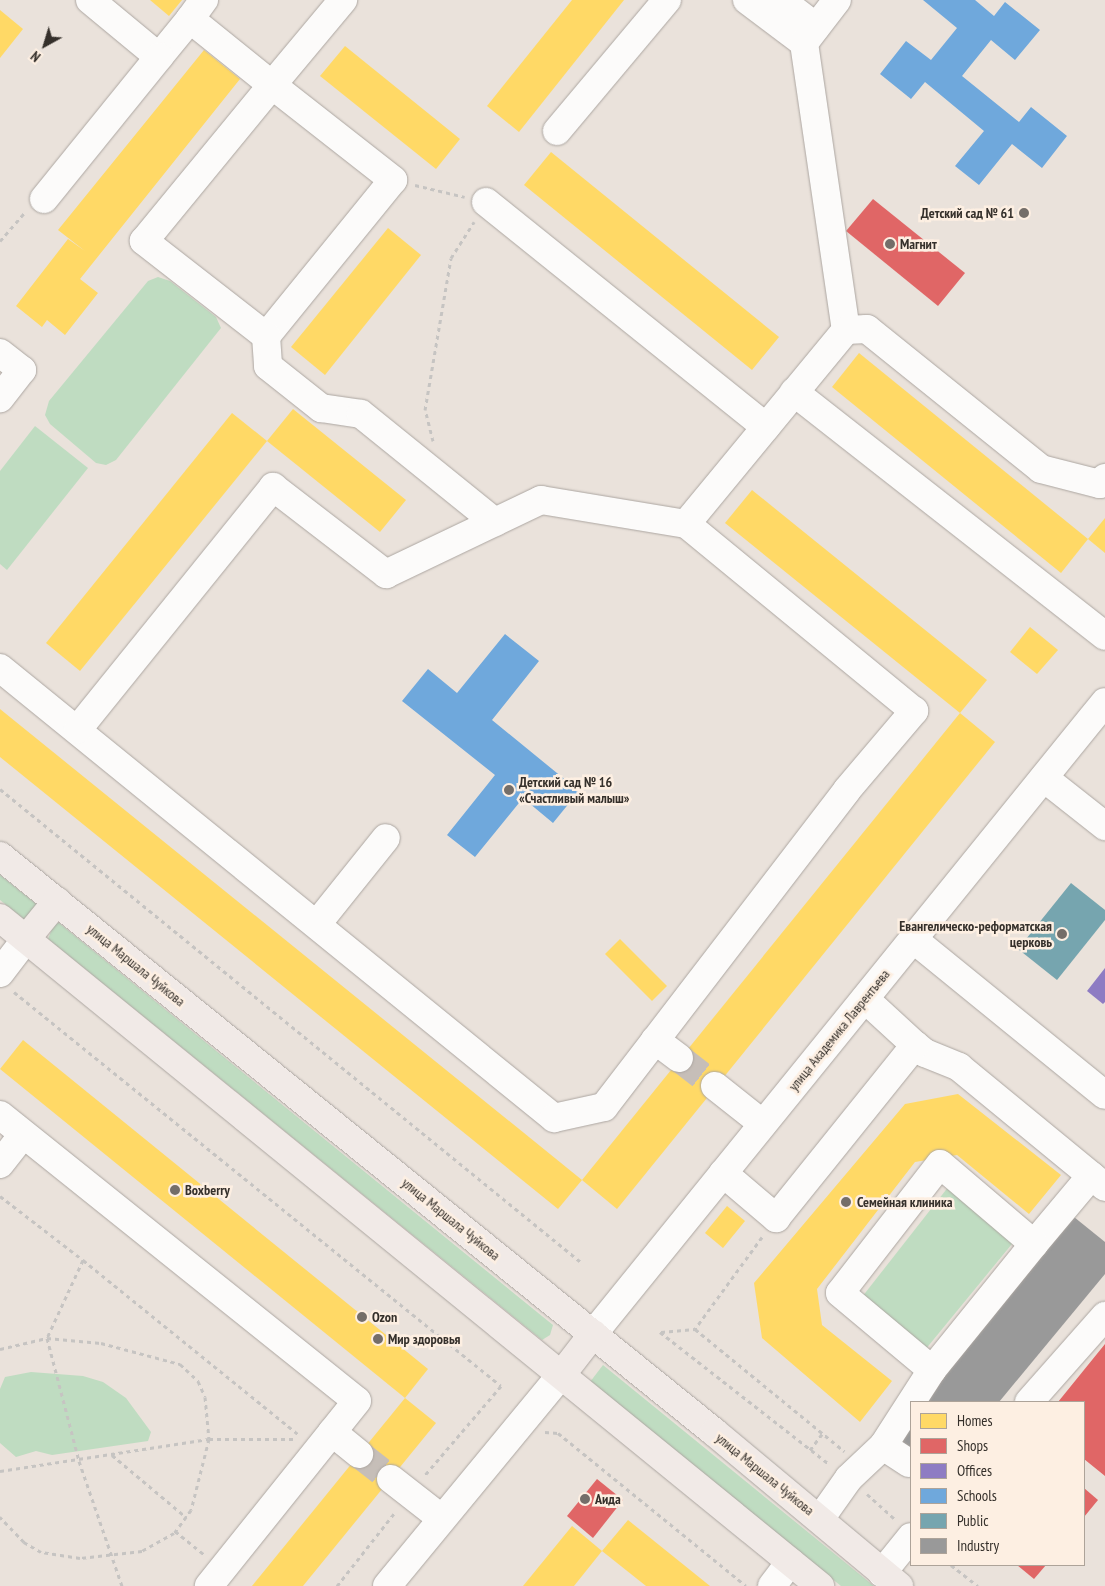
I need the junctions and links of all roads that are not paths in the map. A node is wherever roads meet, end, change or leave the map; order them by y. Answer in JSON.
{"nodes":[{"id":1,"x":90,"y":0,"type":"edge"},
{"id":2,"x":343,"y":0,"type":"edge"},
{"id":3,"x":667,"y":0,"type":"edge"},
{"id":4,"x":747,"y":0,"type":"edge"},
{"id":5,"x":781,"y":0,"type":"edge"},
{"id":6,"x":838,"y":0,"type":"edge"},
{"id":7,"x":197,"y":9,"type":"edge"},
{"id":8,"x":810,"y":35,"type":"junction"},
{"id":9,"x":159,"y":57,"type":"junction"},
{"id":10,"x":272,"y":85,"type":"junction"},
{"id":11,"x":557,"y":131,"type":"dead end"},
{"id":12,"x":44,"y":198,"type":"road end"},
{"id":13,"x":486,"y":202,"type":"road end"},
{"id":14,"x":846,"y":330,"type":"junction"},
{"id":15,"x":266,"y":336,"type":"junction"},
{"id":16,"x":0,"y":353,"type":"edge"},
{"id":17,"x":794,"y":392,"type":"junction"},
{"id":18,"x":0,"y":398,"type":"edge"},
{"id":19,"x":766,"y":427,"type":"junction"},
{"id":20,"x":1105,"y":478,"type":"edge"},
{"id":21,"x":495,"y":522,"type":"junction"},
{"id":22,"x":686,"y":524,"type":"junction"},
{"id":23,"x":1105,"y":636,"type":"edge"},
{"id":24,"x":0,"y":668,"type":"edge"},
{"id":25,"x":1105,"y":702,"type":"edge"},
{"id":26,"x":78,"y":729,"type":"junction"},
{"id":27,"x":1044,"y":778,"type":"junction"},
{"id":28,"x":1105,"y":826,"type":"edge"},
{"id":29,"x":386,"y":838,"type":"dead end"},
{"id":30,"x":0,"y":856,"type":"edge"},
{"id":31,"x":57,"y":902,"type":"junction"},
{"id":32,"x":0,"y":918,"type":"edge"},
{"id":33,"x":317,"y":924,"type":"junction"},
{"id":34,"x":26,"y":939,"type":"junction"},
{"id":35,"x":913,"y":939,"type":"junction"},
{"id":36,"x":4,"y":980,"type":"edge"},
{"id":37,"x":865,"y":999,"type":"junction"},
{"id":38,"x":655,"y":1040,"type":"junction"},
{"id":39,"x":916,"y":1045,"type":"junction"},
{"id":40,"x":679,"y":1058,"type":"tunnel mouth"},
{"id":41,"x":715,"y":1086,"type":"tunnel mouth"},
{"id":42,"x":1103,"y":1089,"type":"edge"},
{"id":43,"x":0,"y":1116,"type":"edge"},
{"id":44,"x":763,"y":1124,"type":"junction"},
{"id":45,"x":23,"y":1135,"type":"junction"},
{"id":46,"x":0,"y":1164,"type":"edge"},
{"id":47,"x":723,"y":1173,"type":"junction"},
{"id":48,"x":1098,"y":1181,"type":"edge"},
{"id":49,"x":1034,"y":1244,"type":"junction"},
{"id":50,"x":1105,"y":1316,"type":"edge"},
{"id":51,"x":593,"y":1334,"type":"junction"},
{"id":52,"x":932,"y":1370,"type":"junction"},
{"id":53,"x":562,"y":1374,"type":"junction"},
{"id":54,"x":918,"y":1401,"type":"edge"},
{"id":55,"x":1030,"y":1401,"type":"edge"},
{"id":56,"x":910,"y":1420,"type":"edge"},
{"id":57,"x":332,"y":1432,"type":"junction"},
{"id":58,"x":359,"y":1454,"type":"tunnel mouth"},
{"id":59,"x":391,"y":1479,"type":"tunnel mouth"},
{"id":60,"x":441,"y":1518,"type":"junction"},
{"id":61,"x":820,"y":1519,"type":"junction"},
{"id":62,"x":908,"y":1532,"type":"edge"},
{"id":63,"x":790,"y":1562,"type":"junction"},
{"id":64,"x":216,"y":1578,"type":"edge"},
{"id":65,"x":890,"y":1579,"type":"edge"},
{"id":66,"x":387,"y":1586,"type":"edge"},
{"id":67,"x":772,"y":1586,"type":"edge"},
{"id":68,"x":820,"y":1586,"type":"edge"}],
"edges":[{"from":1,"to":9,"type":"street"},
{"from":2,"to":10,"type":"street"},
{"from":3,"to":11,"type":"street"},
{"from":4,"to":8,"type":"street"},
{"from":5,"to":8,"type":"street"},
{"from":6,"to":8,"type":"street"},
{"from":7,"to":9,"type":"street"},
{"from":7,"to":10,"type":"street"},
{"from":8,"to":14,"type":"street"},
{"from":9,"to":12,"type":"street"},
{"from":10,"to":15,"type":"street"},
{"from":10,"to":15,"type":"street"},
{"from":13,"to":19,"type":"street"},
{"from":14,"to":17,"type":"street"},
{"from":14,"to":20,"type":"street"},
{"from":15,"to":21,"type":"street"},
{"from":16,"to":18,"type":"street"},
{"from":17,"to":19,"type":"street"},
{"from":17,"to":23,"type":"street"},
{"from":19,"to":22,"type":"street"},
{"from":21,"to":22,"type":"street"},
{"from":21,"to":26,"type":"street"},
{"from":22,"to":38,"type":"street"},
{"from":24,"to":26,"type":"street"},
{"from":25,"to":27,"type":"street","name":"улица Академика Лаврентьева"},
{"from":26,"to":33,"type":"street"},
{"from":27,"to":28,"type":"street"},
{"from":27,"to":35,"type":"street","name":"улица Академика Лаврентьева"},
{"from":29,"to":33,"type":"street"},
{"from":30,"to":31,"type":"main road","name":"улица Маршала Чуйкова"},
{"from":31,"to":34,"type":"main road"},
{"from":31,"to":51,"type":"main road","name":"улица Маршала Чуйкова"},
{"from":32,"to":34,"type":"main road"},
{"from":33,"to":38,"type":"street"},
{"from":34,"to":36,"type":"street"},
{"from":34,"to":53,"type":"main road"},
{"from":35,"to":37,"type":"street","name":"улица Академика Лаврентьева"},
{"from":35,"to":42,"type":"street"},
{"from":37,"to":39,"type":"street"},
{"from":37,"to":44,"type":"street","name":"улица Академика Лаврентьева"},
{"from":38,"to":40,"type":"street"},
{"from":39,"to":47,"type":"street"},
{"from":39,"to":48,"type":"street"},
{"from":41,"to":44,"type":"street"},
{"from":43,"to":45,"type":"street"},
{"from":44,"to":47,"type":"street","name":"улица Академика Лаврентьева"},
{"from":45,"to":46,"type":"street"},
{"from":45,"to":57,"type":"street"},
{"from":47,"to":51,"type":"street","name":"улица Академика Лаврентьева"},
{"from":48,"to":49,"type":"street"},
{"from":49,"to":52,"type":"street"},
{"from":49,"to":52,"type":"street"},
{"from":50,"to":55,"type":"street"},
{"from":51,"to":53,"type":"main road"},
{"from":51,"to":61,"type":"main road","name":"улица Маршала Чуйкова"},
{"from":52,"to":54,"type":"street"},
{"from":53,"to":60,"type":"street"},
{"from":53,"to":63,"type":"main road"},
{"from":56,"to":61,"type":"street"},
{"from":57,"to":58,"type":"street"},
{"from":57,"to":64,"type":"street"},
{"from":59,"to":60,"type":"street"},
{"from":60,"to":66,"type":"street"},
{"from":61,"to":65,"type":"main road","name":"улица Маршала Чуйкова"},
{"from":62,"to":65,"type":"street"},
{"from":63,"to":67,"type":"street"},
{"from":63,"to":68,"type":"main road"}]}
